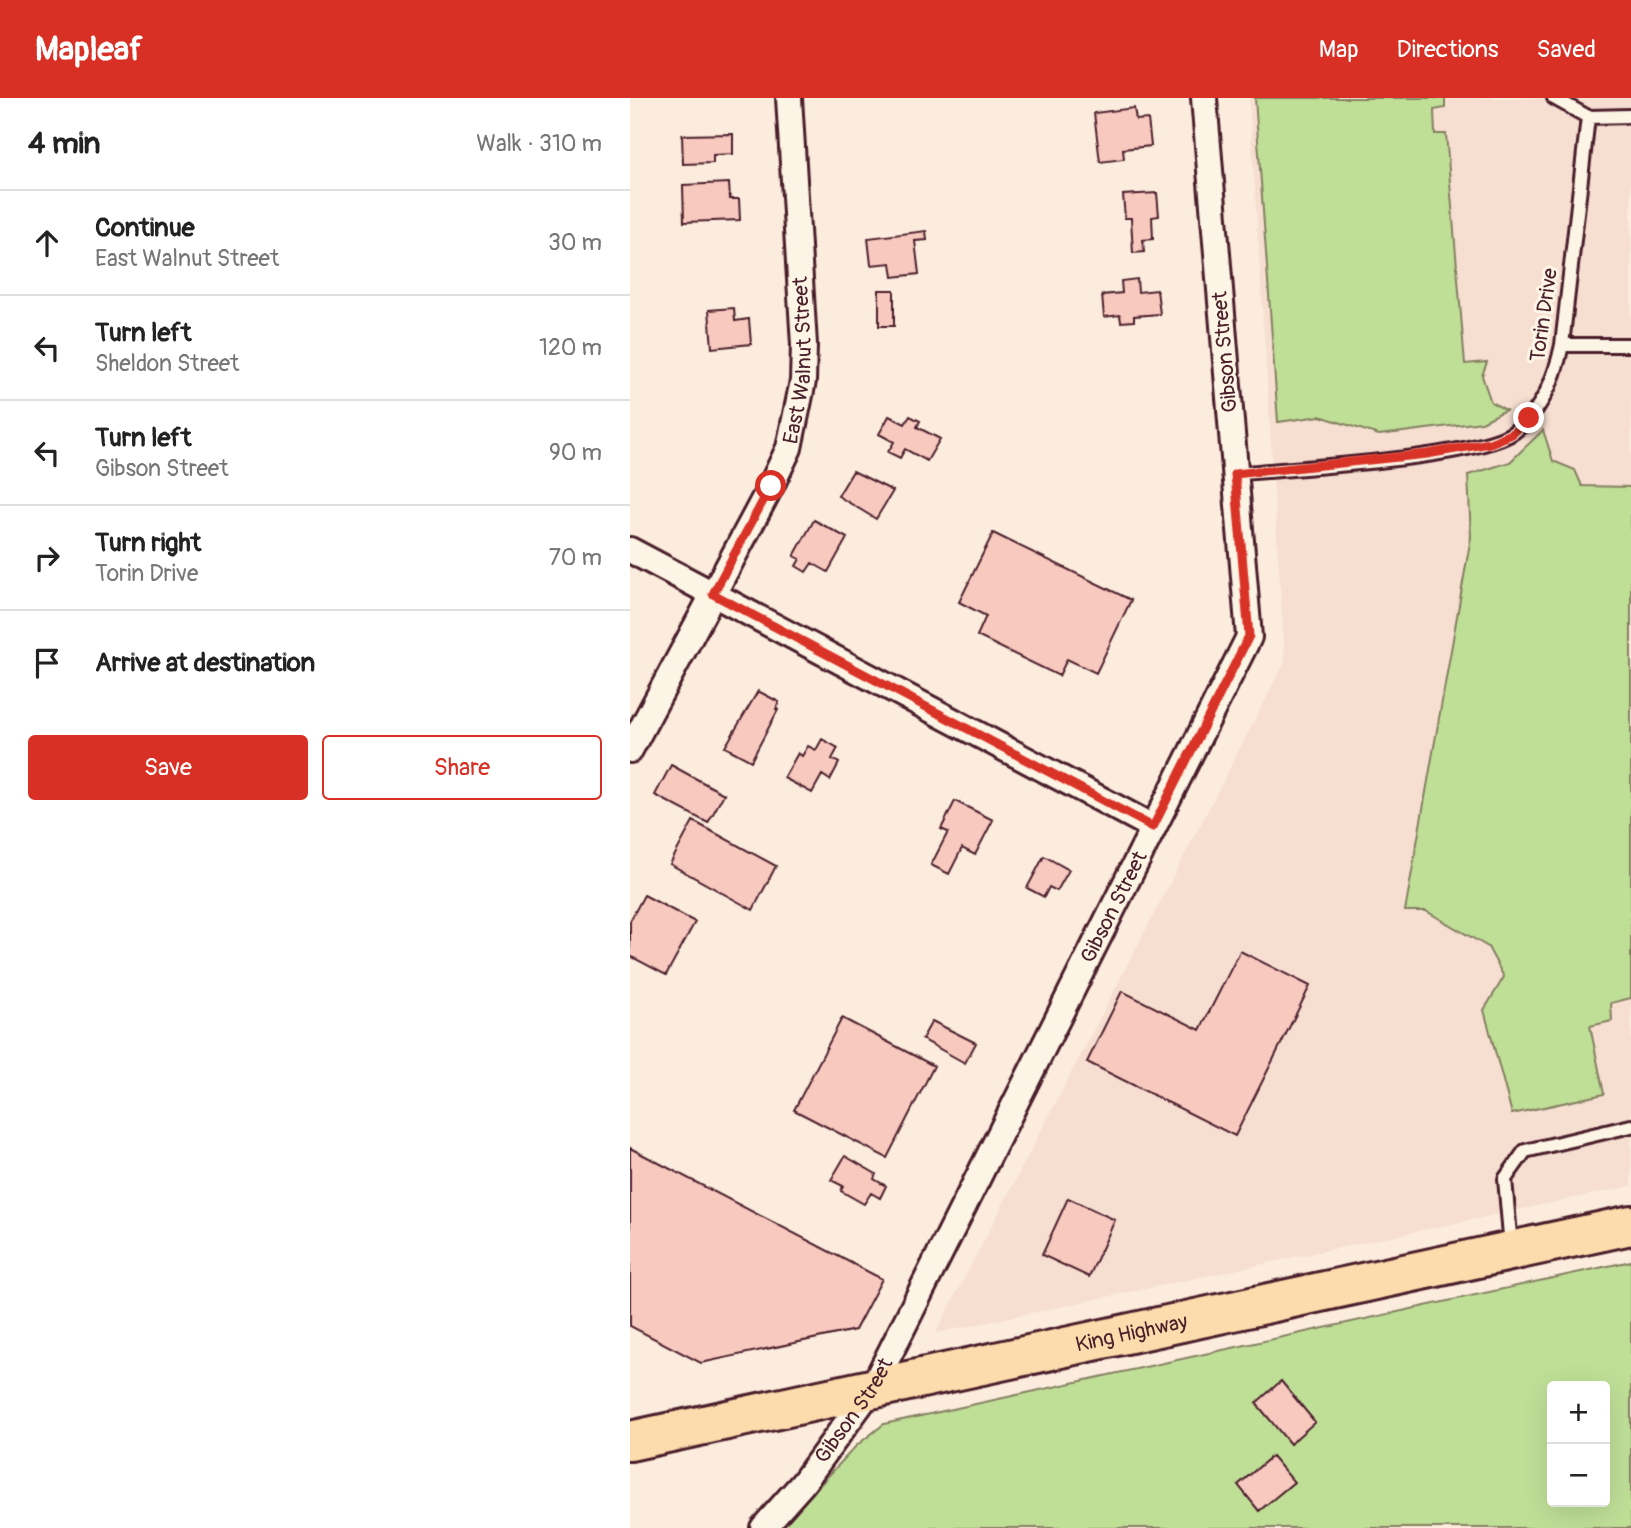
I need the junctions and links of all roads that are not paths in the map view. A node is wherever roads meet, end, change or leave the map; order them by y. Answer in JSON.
{"nodes":[{"id":1,"x":789,"y":98,"type":"edge"},
{"id":2,"x":1204,"y":98,"type":"edge"},
{"id":3,"x":1554,"y":98,"type":"edge"},
{"id":4,"x":1631,"y":116,"type":"edge"},
{"id":5,"x":1588,"y":117,"type":"junction"},
{"id":6,"x":1562,"y":345,"type":"junction"},
{"id":7,"x":1631,"y":345,"type":"edge"},
{"id":8,"x":1235,"y":474,"type":"junction"},
{"id":9,"x":630,"y":551,"type":"edge"},
{"id":10,"x":713,"y":594,"type":"junction"},
{"id":11,"x":630,"y":750,"type":"edge"},
{"id":12,"x":1153,"y":827,"type":"junction"},
{"id":13,"x":1631,"y":1126,"type":"edge"},
{"id":14,"x":1631,"y":1225,"type":"edge"},
{"id":15,"x":1512,"y":1251,"type":"junction"},
{"id":16,"x":873,"y":1387,"type":"junction"},
{"id":17,"x":630,"y":1441,"type":"edge"},
{"id":18,"x":763,"y":1528,"type":"edge"}],
"edges":[{"from":1,"to":10,"type":"street","name":"East Walnut Street"},
{"from":2,"to":8,"type":"street","name":"Gibson Street"},
{"from":3,"to":5,"type":"lane"},
{"from":4,"to":5,"type":"lane"},
{"from":5,"to":6,"type":"lane","name":"Torin Drive"},
{"from":6,"to":7,"type":"lane"},
{"from":6,"to":8,"type":"lane","name":"Torin Drive"},
{"from":8,"to":12,"type":"street","name":"Gibson Street"},
{"from":9,"to":10,"type":"street"},
{"from":10,"to":11,"type":"street","name":"East Walnut Street"},
{"from":10,"to":12,"type":"street"},
{"from":12,"to":16,"type":"street","name":"Gibson Street"},
{"from":13,"to":15,"type":"lane"},
{"from":14,"to":15,"type":"main road","name":"King Highway"},
{"from":15,"to":16,"type":"main road","name":"King Highway"},
{"from":16,"to":17,"type":"main road","name":"King Highway"},
{"from":16,"to":18,"type":"street","name":"Gibson Street"}]}
